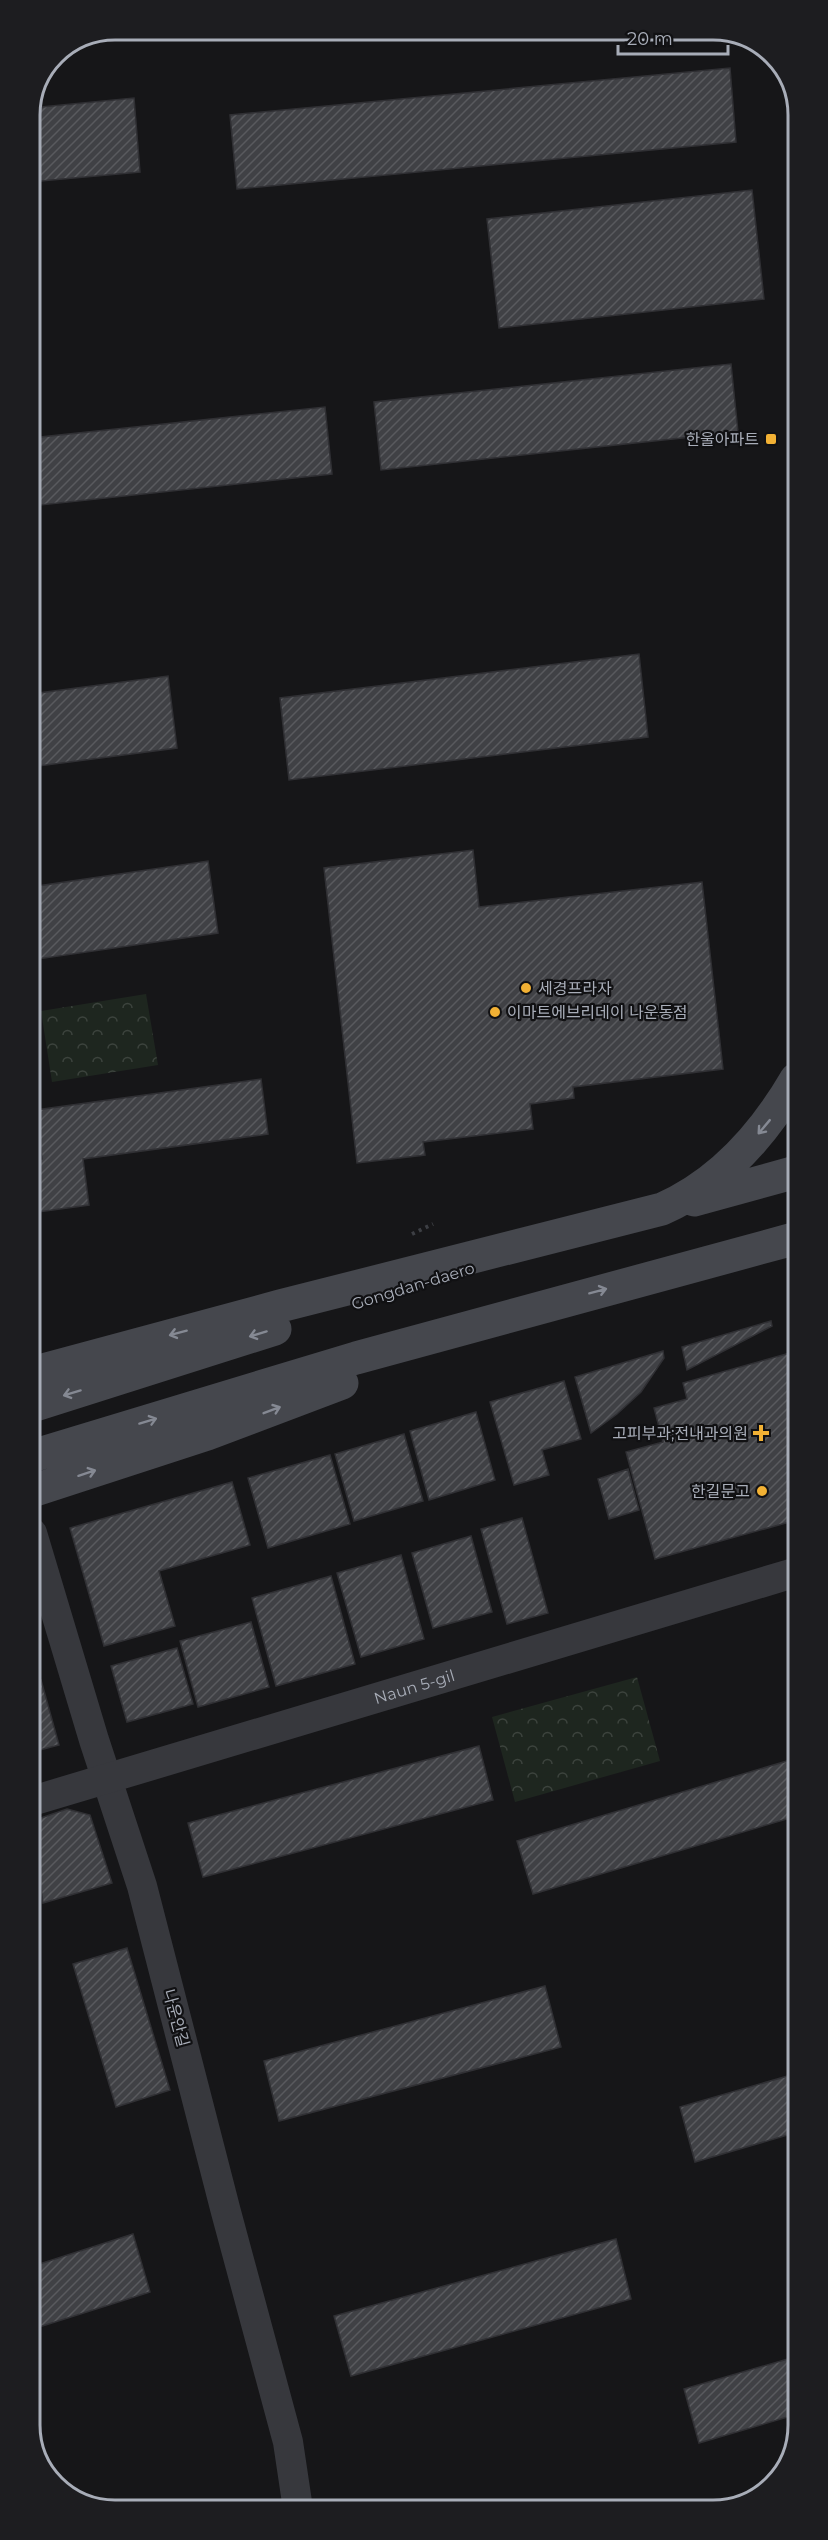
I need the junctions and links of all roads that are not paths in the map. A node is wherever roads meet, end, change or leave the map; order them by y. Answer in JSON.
{"nodes":[{"id":1,"x":788,"y":1092,"type":"edge"},
{"id":2,"x":788,"y":1174,"type":"edge"},
{"id":3,"x":662,"y":1209,"type":"junction"},
{"id":4,"x":788,"y":1240,"type":"edge"},
{"id":5,"x":564,"y":1300,"type":"junction"},
{"id":6,"x":41,"y":1371,"type":"edge"},
{"id":7,"x":41,"y":1403,"type":"edge"},
{"id":8,"x":41,"y":1453,"type":"edge"},
{"id":9,"x":41,"y":1488,"type":"edge"},
{"id":10,"x":41,"y":1563,"type":"edge"},
{"id":11,"x":788,"y":1575,"type":"edge"},
{"id":12,"x":106,"y":1778,"type":"junction"},
{"id":13,"x":41,"y":1798,"type":"edge"},
{"id":14,"x":296,"y":2499,"type":"edge"}],
"edges":[{"from":1,"to":3,"type":"street","one_way":true},
{"from":2,"to":3,"type":"street","name":"Gongdan-daero"},
{"from":3,"to":6,"type":"street","one_way":true},
{"from":3,"to":7,"type":"street","name":"Gongdan-daero","one_way":true},
{"from":5,"to":4,"type":"street","one_way":true},
{"from":8,"to":5,"type":"street","one_way":true},
{"from":9,"to":5,"type":"street","one_way":true},
{"from":10,"to":12,"type":"street","name":"나운안길"},
{"from":11,"to":12,"type":"street","name":"Naun 5-gil"},
{"from":12,"to":13,"type":"street","name":"Naun 5-gil"},
{"from":12,"to":14,"type":"street","name":"나운안길"}]}
